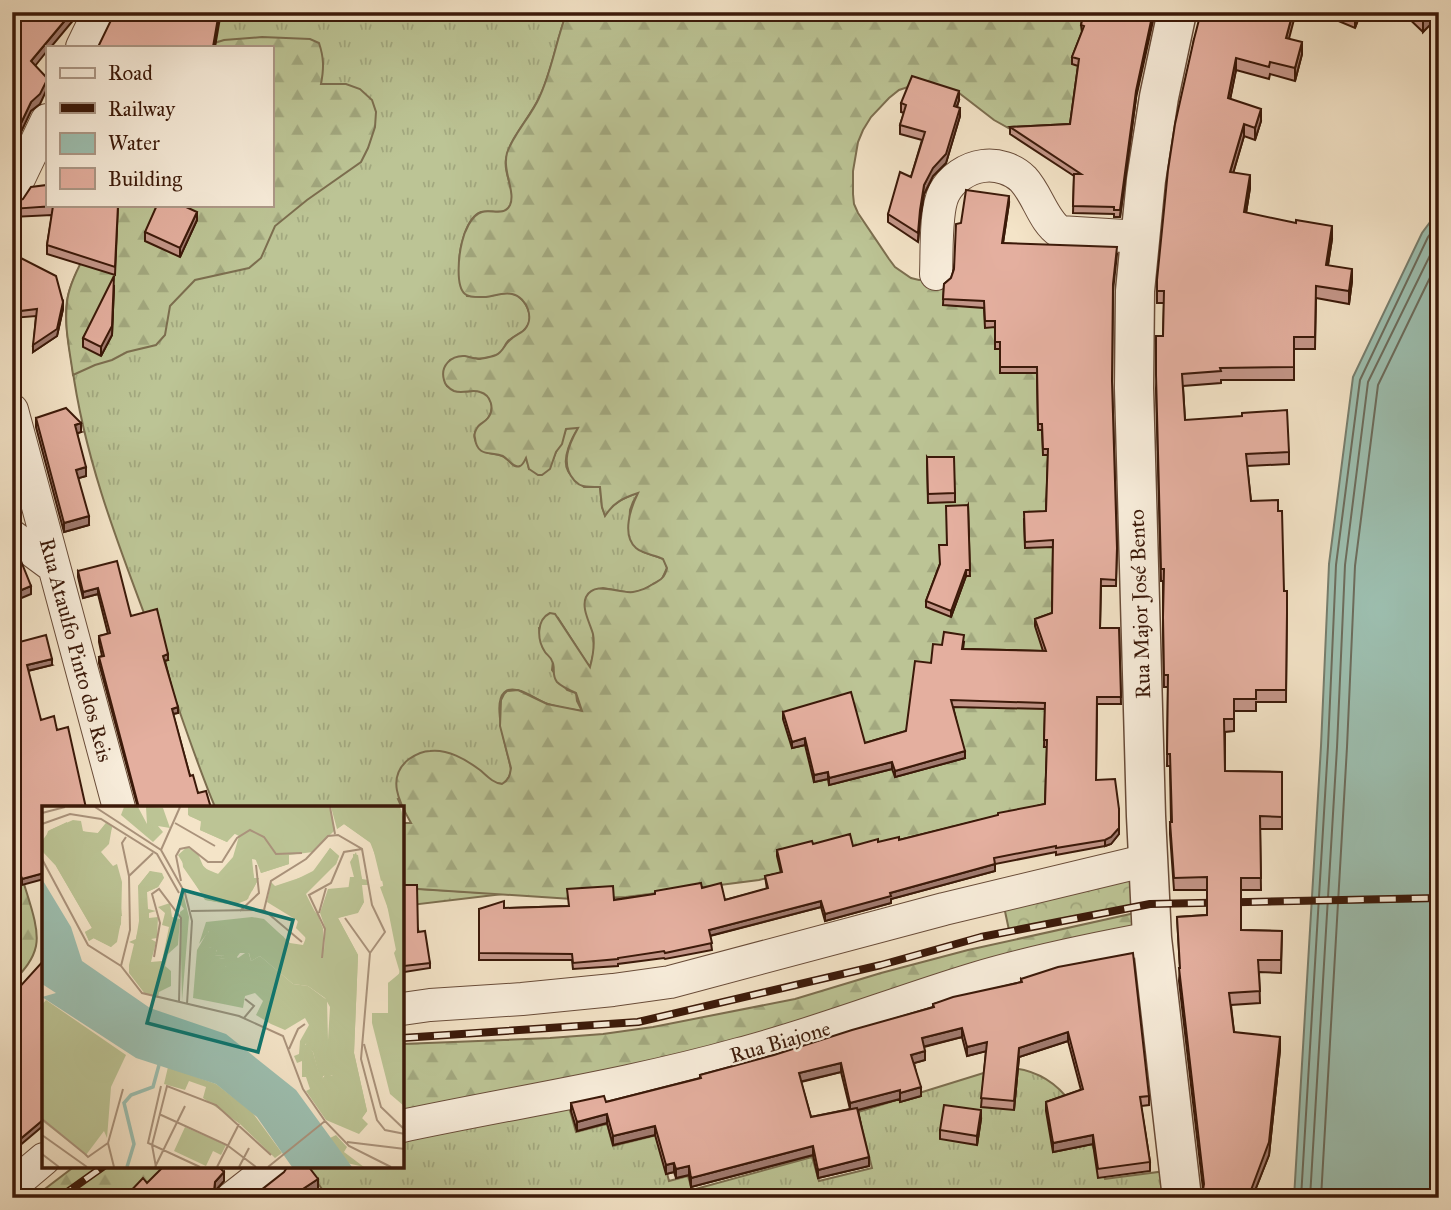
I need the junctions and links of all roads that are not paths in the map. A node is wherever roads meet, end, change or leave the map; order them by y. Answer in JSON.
{"nodes":[{"id":1,"x":99,"y":12,"type":"edge"},
{"id":2,"x":1177,"y":12,"type":"edge"},
{"id":3,"x":82,"y":46,"type":"edge"},
{"id":4,"x":46,"y":122,"type":"edge"},
{"id":5,"x":12,"y":193,"type":"edge"},
{"id":6,"x":1140,"y":237,"type":"junction"},
{"id":7,"x":936,"y":274,"type":"dead end"},
{"id":8,"x":12,"y":410,"type":"edge"},
{"id":9,"x":12,"y":536,"type":"edge"},
{"id":10,"x":54,"y":567,"type":"junction"},
{"id":11,"x":119,"y":806,"type":"edge"},
{"id":12,"x":1148,"y":860,"type":"junction"},
{"id":13,"x":1152,"y":938,"type":"junction"},
{"id":14,"x":404,"y":1009,"type":"edge"},
{"id":15,"x":404,"y":1126,"type":"edge"},
{"id":16,"x":42,"y":1161,"type":"edge"},
{"id":17,"x":270,"y":1168,"type":"edge"},
{"id":18,"x":12,"y":1186,"type":"edge"},
{"id":19,"x":232,"y":1198,"type":"edge"},
{"id":20,"x":1182,"y":1198,"type":"edge"}],
"edges":[{"from":1,"to":3,"type":"street"},
{"from":2,"to":6,"type":"street","name":"Rua Major José Bento"},
{"from":4,"to":5,"type":"street"},
{"from":6,"to":7,"type":"street"},
{"from":6,"to":12,"type":"street","name":"Rua Major José Bento"},
{"from":8,"to":10,"type":"street","name":"Rua Ataulfo Pinto dos Reis"},
{"from":9,"to":10,"type":"street"},
{"from":10,"to":11,"type":"street","name":"Rua Ataulfo Pinto dos Reis"},
{"from":12,"to":13,"type":"street","name":"Rua Major José Bento"},
{"from":12,"to":14,"type":"street"},
{"from":13,"to":15,"type":"street","name":"Rua Biajone"},
{"from":13,"to":20,"type":"street","name":"Rua Major José Bento"},
{"from":16,"to":18,"type":"street"},
{"from":17,"to":19,"type":"street"}]}
